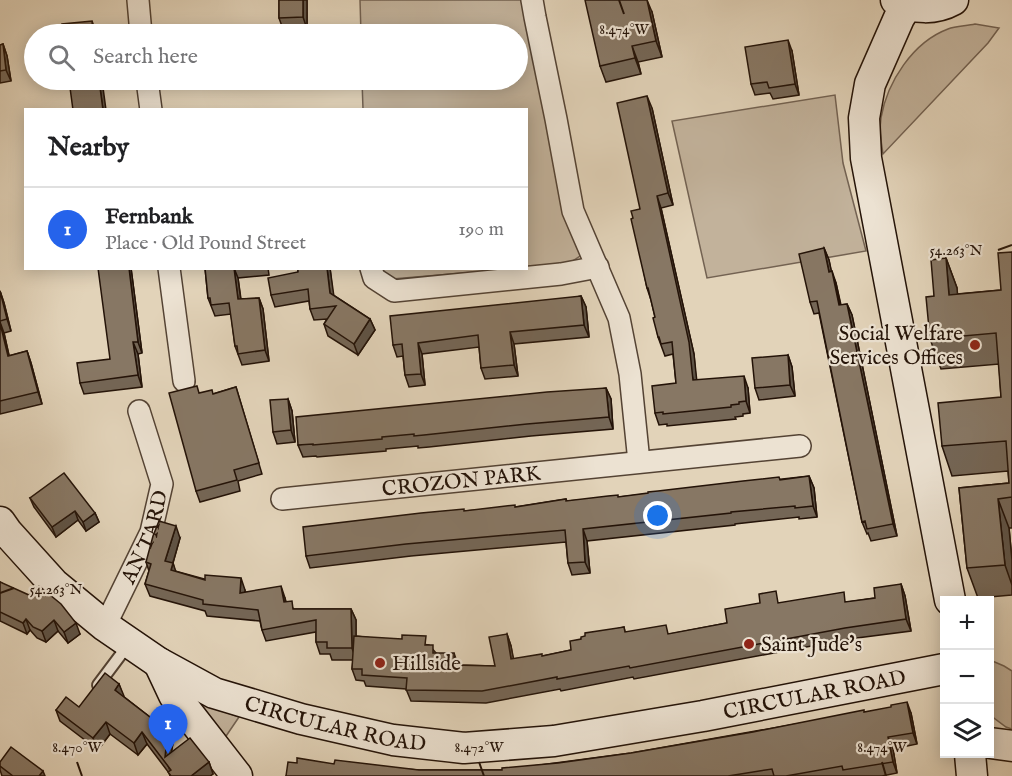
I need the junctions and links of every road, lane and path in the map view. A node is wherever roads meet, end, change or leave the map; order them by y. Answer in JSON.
{"nodes":[{"id":1,"x":138,"y":0,"type":"edge"},
{"id":2,"x":532,"y":0,"type":"edge"},
{"id":3,"x":953,"y":0,"type":"edge"},
{"id":4,"x":902,"y":3,"type":"edge"},
{"id":5,"x":140,"y":24,"type":"edge"},
{"id":6,"x":148,"y":90,"type":"edge"},
{"id":7,"x":151,"y":108,"type":"edge"},
{"id":8,"x":598,"y":267,"type":"junction"},
{"id":9,"x":169,"y":270,"type":"edge"},
{"id":10,"x":372,"y":270,"type":"edge"},
{"id":11,"x":184,"y":381,"type":"dead end"},
{"id":12,"x":139,"y":411,"type":"dead end"},
{"id":13,"x":800,"y":446,"type":"dead end"},
{"id":14,"x":639,"y":462,"type":"junction"},
{"id":15,"x":282,"y":499,"type":"dead end"},
{"id":16,"x":0,"y":522,"type":"edge"},
{"id":17,"x":949,"y":596,"type":"edge"},
{"id":18,"x":105,"y":626,"type":"junction"},
{"id":19,"x":129,"y":644,"type":"junction"},
{"id":20,"x":159,"y":663,"type":"junction"},
{"id":21,"x":940,"y":670,"type":"edge"},
{"id":22,"x":89,"y":696,"type":"edge"},
{"id":23,"x":994,"y":744,"type":"edge"},
{"id":24,"x":1012,"y":746,"type":"edge"},
{"id":25,"x":970,"y":758,"type":"edge"},
{"id":26,"x":237,"y":776,"type":"edge"},
{"id":27,"x":972,"y":776,"type":"edge"}],
"edges":[{"from":1,"to":5,"type":"street"},
{"from":2,"to":8,"type":"street"},
{"from":3,"to":4,"type":"street"},
{"from":4,"to":17,"type":"street"},
{"from":6,"to":7,"type":"street"},
{"from":8,"to":10,"type":"street"},
{"from":8,"to":14,"type":"street"},
{"from":9,"to":11,"type":"street"},
{"from":12,"to":18,"type":"street","name":"AN TARD"},
{"from":13,"to":14,"type":"street","name":"CROZON PARK"},
{"from":14,"to":15,"type":"street","name":"CROZON PARK"},
{"from":16,"to":18,"type":"street","name":"CIRCULAR ROAD"},
{"from":18,"to":19,"type":"street","name":"CIRCULAR ROAD"},
{"from":19,"to":20,"type":"street","name":"CIRCULAR ROAD"},
{"from":19,"to":22,"type":"lane"},
{"from":20,"to":21,"type":"street","name":"CIRCULAR ROAD"},
{"from":20,"to":26,"type":"street"},
{"from":23,"to":24,"type":"street"},
{"from":25,"to":27,"type":"street"}]}
